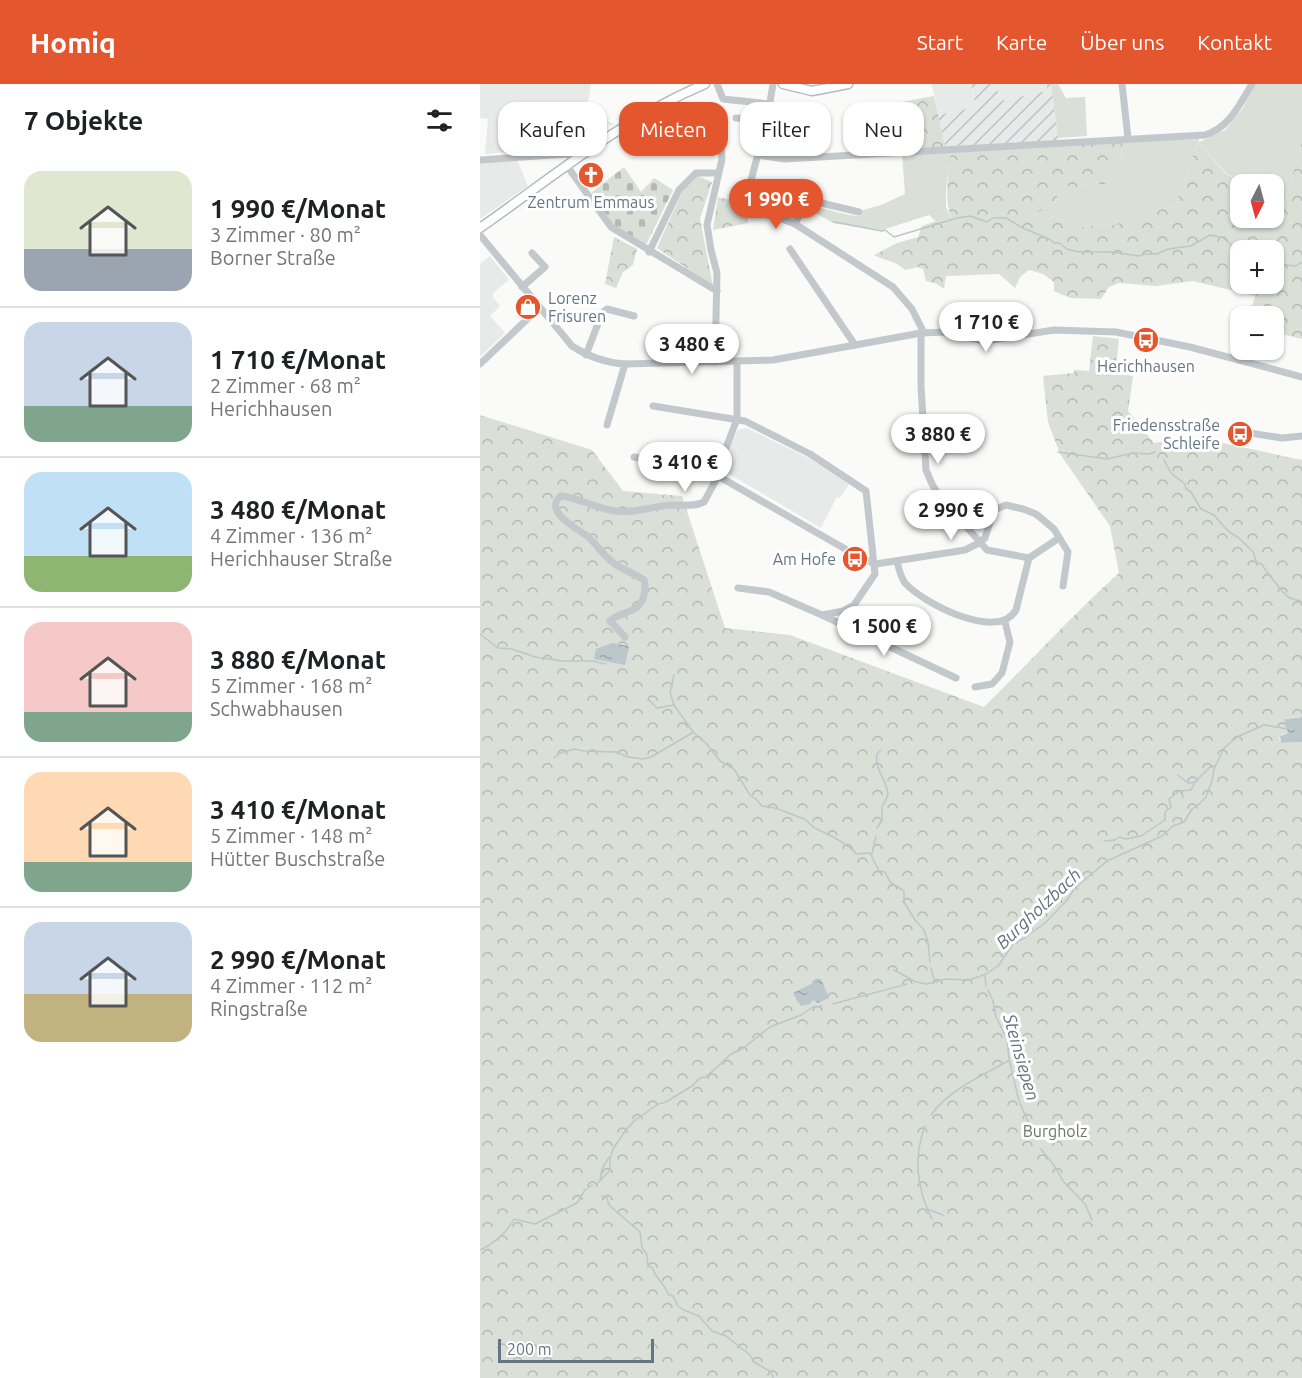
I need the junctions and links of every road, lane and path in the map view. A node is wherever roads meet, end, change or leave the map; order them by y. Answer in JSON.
{"nodes":[{"id":1,"x":705,"y":84,"type":"edge"},
{"id":2,"x":717,"y":84,"type":"edge"},
{"id":3,"x":773,"y":84,"type":"edge"},
{"id":4,"x":783,"y":84,"type":"edge"},
{"id":5,"x":848,"y":84,"type":"edge"},
{"id":6,"x":1122,"y":84,"type":"edge"},
{"id":7,"x":1252,"y":84,"type":"edge"},
{"id":8,"x":804,"y":86,"type":"edge"},
{"id":9,"x":691,"y":87,"type":"edge"},
{"id":10,"x":756,"y":102,"type":"edge"},
{"id":11,"x":770,"y":102,"type":"edge"},
{"id":12,"x":736,"y":118,"type":"dead end"},
{"id":13,"x":740,"y":118,"type":"edge"},
{"id":14,"x":1128,"y":138,"type":"junction"},
{"id":15,"x":722,"y":156,"type":"edge"},
{"id":16,"x":758,"y":156,"type":"edge"},
{"id":17,"x":764,"y":156,"type":"edge"},
{"id":18,"x":480,"y":160,"type":"edge"},
{"id":19,"x":575,"y":160,"type":"junction"},
{"id":20,"x":567,"y":166,"type":"junction"},
{"id":21,"x":718,"y":173,"type":"junction"},
{"id":22,"x":859,"y":212,"type":"dead end"},
{"id":23,"x":795,"y":224,"type":"junction"},
{"id":24,"x":480,"y":228,"type":"edge"},
{"id":25,"x":480,"y":235,"type":"edge"},
{"id":26,"x":789,"y":249,"type":"dead end"},
{"id":27,"x":649,"y":252,"type":"junction"},
{"id":28,"x":532,"y":253,"type":"dead end"},
{"id":29,"x":522,"y":287,"type":"junction"},
{"id":30,"x":717,"y":291,"type":"junction"},
{"id":31,"x":539,"y":308,"type":"junction"},
{"id":32,"x":634,"y":316,"type":"dead end"},
{"id":33,"x":922,"y":333,"type":"junction"},
{"id":34,"x":855,"y":345,"type":"junction"},
{"id":35,"x":586,"y":355,"type":"junction"},
{"id":36,"x":715,"y":362,"type":"junction"},
{"id":37,"x":625,"y":363,"type":"junction"},
{"id":38,"x":737,"y":363,"type":"junction"},
{"id":39,"x":480,"y":364,"type":"edge"},
{"id":40,"x":1302,"y":377,"type":"edge"},
{"id":41,"x":653,"y":406,"type":"dead end"},
{"id":42,"x":737,"y":419,"type":"junction"},
{"id":43,"x":607,"y":425,"type":"dead end"},
{"id":44,"x":1237,"y":431,"type":"dead end"},
{"id":45,"x":1302,"y":436,"type":"edge"},
{"id":46,"x":634,"y":458,"type":"dead end"},
{"id":47,"x":718,"y":476,"type":"junction"},
{"id":48,"x":1059,"y":538,"type":"junction"},
{"id":49,"x":980,"y":543,"type":"junction"},
{"id":50,"x":1029,"y":558,"type":"junction"},
{"id":51,"x":897,"y":561,"type":"junction"},
{"id":52,"x":876,"y":564,"type":"junction"},
{"id":53,"x":1063,"y":586,"type":"dead end"},
{"id":54,"x":738,"y":588,"type":"dead end"},
{"id":55,"x":822,"y":615,"type":"junction"},
{"id":56,"x":1005,"y":622,"type":"junction"},
{"id":57,"x":626,"y":637,"type":"dead end"},
{"id":58,"x":956,"y":678,"type":"dead end"},
{"id":59,"x":975,"y":687,"type":"dead end"}],
"edges":[{"from":1,"to":9,"type":"main road"},
{"from":2,"to":10,"type":"street"},
{"from":3,"to":11,"type":"street"},
{"from":4,"to":8,"type":"main road"},
{"from":5,"to":8,"type":"main road"},
{"from":6,"to":14,"type":"street"},
{"from":7,"to":14,"type":"street"},
{"from":9,"to":19,"type":"main road"},
{"from":12,"to":13,"type":"street"},
{"from":14,"to":17,"type":"street"},
{"from":15,"to":21,"type":"street"},
{"from":16,"to":23,"type":"street"},
{"from":18,"to":19,"type":"street"},
{"from":19,"to":20,"type":"main road"},
{"from":20,"to":24,"type":"main road"},
{"from":20,"to":27,"type":"street"},
{"from":21,"to":27,"type":"street"},
{"from":21,"to":30,"type":"street"},
{"from":22,"to":23,"type":"street"},
{"from":23,"to":33,"type":"street"},
{"from":25,"to":29,"type":"street"},
{"from":26,"to":34,"type":"street"},
{"from":27,"to":30,"type":"street"},
{"from":28,"to":29,"type":"street"},
{"from":29,"to":31,"type":"street"},
{"from":30,"to":36,"type":"street"},
{"from":31,"to":35,"type":"street"},
{"from":31,"to":39,"type":"street"},
{"from":32,"to":35,"type":"street"},
{"from":33,"to":34,"type":"street"},
{"from":33,"to":40,"type":"street"},
{"from":33,"to":49,"type":"street"},
{"from":34,"to":38,"type":"street"},
{"from":35,"to":37,"type":"street"},
{"from":36,"to":37,"type":"street"},
{"from":36,"to":38,"type":"street"},
{"from":37,"to":43,"type":"street"},
{"from":38,"to":42,"type":"street"},
{"from":41,"to":42,"type":"street"},
{"from":42,"to":47,"type":"street"},
{"from":42,"to":52,"type":"street"},
{"from":44,"to":45,"type":"street"},
{"from":46,"to":47,"type":"street"},
{"from":47,"to":52,"type":"street"},
{"from":47,"to":57,"type":"street"},
{"from":48,"to":49,"type":"street"},
{"from":48,"to":50,"type":"street"},
{"from":48,"to":53,"type":"street"},
{"from":49,"to":50,"type":"street"},
{"from":49,"to":51,"type":"street"},
{"from":50,"to":56,"type":"street"},
{"from":51,"to":52,"type":"street"},
{"from":51,"to":56,"type":"street"},
{"from":52,"to":55,"type":"street"},
{"from":54,"to":55,"type":"street"},
{"from":55,"to":58,"type":"street"},
{"from":56,"to":59,"type":"street"}]}
